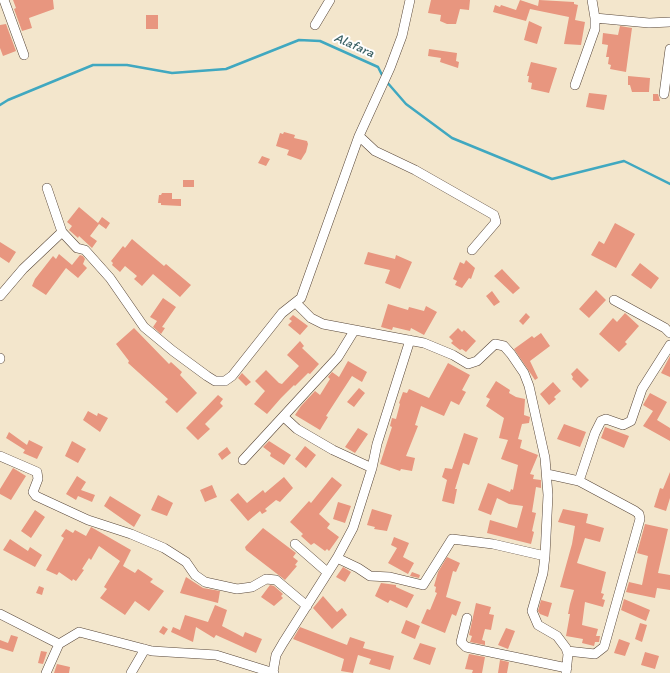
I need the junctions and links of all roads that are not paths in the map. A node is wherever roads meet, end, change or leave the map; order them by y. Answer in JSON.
{"nodes":[{"id":1,"x":4,"y":0,"type":"edge"},
{"id":2,"x":330,"y":0,"type":"edge"},
{"id":3,"x":410,"y":0,"type":"edge"},
{"id":4,"x":592,"y":0,"type":"edge"},
{"id":5,"x":595,"y":18,"type":"junction"},
{"id":6,"x":670,"y":22,"type":"edge"},
{"id":7,"x":315,"y":25,"type":"dead end"},
{"id":8,"x":670,"y":49,"type":"edge"},
{"id":9,"x":24,"y":55,"type":"dead end"},
{"id":10,"x":575,"y":85,"type":"dead end"},
{"id":11,"x":664,"y":94,"type":"dead end"},
{"id":12,"x":359,"y":136,"type":"junction"},
{"id":13,"x":47,"y":188,"type":"dead end"},
{"id":14,"x":62,"y":232,"type":"junction"},
{"id":15,"x":472,"y":250,"type":"dead end"},
{"id":16,"x":0,"y":296,"type":"edge"},
{"id":17,"x":614,"y":300,"type":"dead end"},
{"id":18,"x":296,"y":303,"type":"junction"},
{"id":19,"x":354,"y":331,"type":"junction"},
{"id":20,"x":670,"y":333,"type":"edge"},
{"id":21,"x":410,"y":340,"type":"junction"},
{"id":22,"x":670,"y":345,"type":"edge"},
{"id":23,"x":284,"y":417,"type":"junction"},
{"id":24,"x":0,"y":456,"type":"edge"},
{"id":25,"x":243,"y":460,"type":"dead end"},
{"id":26,"x":372,"y":468,"type":"junction"},
{"id":27,"x":546,"y":474,"type":"junction"},
{"id":28,"x":580,"y":481,"type":"junction"},
{"id":29,"x":295,"y":544,"type":"dead end"},
{"id":30,"x":545,"y":556,"type":"junction"},
{"id":31,"x":337,"y":558,"type":"junction"},
{"id":32,"x":327,"y":572,"type":"junction"},
{"id":33,"x":306,"y":606,"type":"junction"},
{"id":34,"x":0,"y":614,"type":"edge"},
{"id":35,"x":467,"y":618,"type":"dead end"},
{"id":36,"x":59,"y":644,"type":"junction"},
{"id":37,"x":145,"y":649,"type":"junction"},
{"id":38,"x":567,"y":651,"type":"junction"},
{"id":39,"x":566,"y":670,"type":"edge"},
{"id":40,"x":273,"y":672,"type":"edge"},
{"id":41,"x":46,"y":673,"type":"edge"},
{"id":42,"x":131,"y":673,"type":"edge"}],
"edges":[{"from":1,"to":9,"type":"street"},
{"from":2,"to":7,"type":"street"},
{"from":3,"to":12,"type":"street"},
{"from":4,"to":5,"type":"street"},
{"from":5,"to":6,"type":"street"},
{"from":5,"to":10,"type":"street"},
{"from":8,"to":11,"type":"street"},
{"from":12,"to":15,"type":"street"},
{"from":12,"to":18,"type":"street"},
{"from":13,"to":14,"type":"street"},
{"from":14,"to":16,"type":"street"},
{"from":14,"to":18,"type":"street"},
{"from":17,"to":20,"type":"street"},
{"from":18,"to":19,"type":"street"},
{"from":19,"to":21,"type":"street"},
{"from":19,"to":23,"type":"street"},
{"from":21,"to":26,"type":"street"},
{"from":21,"to":27,"type":"street"},
{"from":22,"to":28,"type":"street"},
{"from":23,"to":25,"type":"street"},
{"from":23,"to":26,"type":"street"},
{"from":24,"to":33,"type":"street"},
{"from":26,"to":31,"type":"street"},
{"from":27,"to":28,"type":"street"},
{"from":27,"to":30,"type":"street"},
{"from":28,"to":38,"type":"street"},
{"from":29,"to":32,"type":"street"},
{"from":30,"to":31,"type":"street"},
{"from":30,"to":38,"type":"street"},
{"from":31,"to":32,"type":"street"},
{"from":32,"to":33,"type":"street"},
{"from":33,"to":40,"type":"street"},
{"from":34,"to":36,"type":"street"},
{"from":35,"to":39,"type":"street"},
{"from":36,"to":37,"type":"street"},
{"from":36,"to":41,"type":"street"},
{"from":37,"to":40,"type":"street"},
{"from":37,"to":42,"type":"street"},
{"from":38,"to":39,"type":"street"}]}
